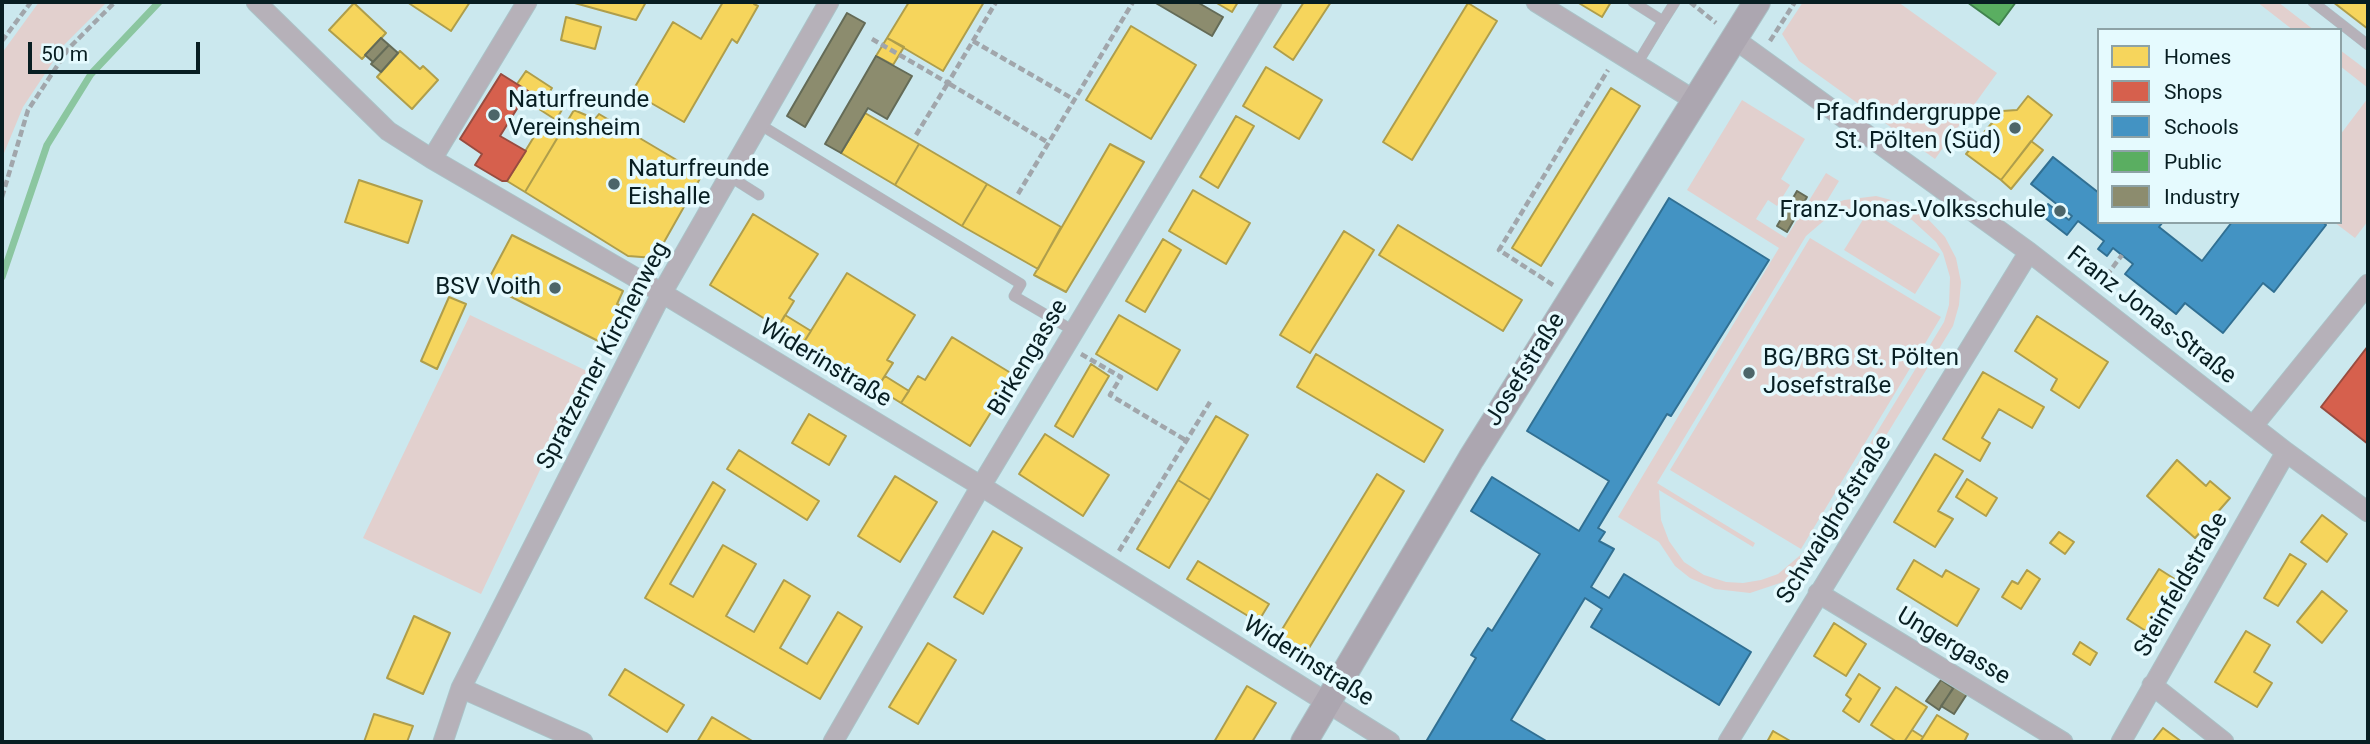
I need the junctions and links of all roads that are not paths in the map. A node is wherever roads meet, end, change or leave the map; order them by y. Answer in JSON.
{"nodes":[{"id":1,"x":256,"y":2,"type":"edge"},
{"id":2,"x":527,"y":2,"type":"edge"},
{"id":3,"x":829,"y":2,"type":"edge"},
{"id":4,"x":1272,"y":2,"type":"edge"},
{"id":5,"x":1536,"y":2,"type":"edge"},
{"id":6,"x":1633,"y":2,"type":"edge"},
{"id":7,"x":1675,"y":2,"type":"edge"},
{"id":8,"x":1757,"y":2,"type":"edge"},
{"id":9,"x":2313,"y":2,"type":"edge"},
{"id":10,"x":1663,"y":20,"type":"junction"},
{"id":11,"x":1733,"y":38,"type":"junction"},
{"id":12,"x":2368,"y":45,"type":"edge"},
{"id":13,"x":1637,"y":64,"type":"junction"},
{"id":14,"x":1694,"y":100,"type":"junction"},
{"id":15,"x":759,"y":124,"type":"junction"},
{"id":16,"x":432,"y":159,"type":"junction"},
{"id":17,"x":729,"y":176,"type":"junction"},
{"id":18,"x":760,"y":195,"type":"dead end"},
{"id":19,"x":2029,"y":253,"type":"junction"},
{"id":20,"x":2368,"y":284,"type":"edge"},
{"id":21,"x":662,"y":293,"type":"junction"},
{"id":22,"x":1070,"y":338,"type":"junction"},
{"id":23,"x":2253,"y":426,"type":"junction"},
{"id":24,"x":2286,"y":452,"type":"junction"},
{"id":25,"x":981,"y":486,"type":"junction"},
{"id":26,"x":2368,"y":512,"type":"edge"},
{"id":27,"x":1818,"y":593,"type":"junction"},
{"id":28,"x":2152,"y":685,"type":"junction"},
{"id":29,"x":461,"y":688,"type":"junction"},
{"id":30,"x":1328,"y":703,"type":"junction"},
{"id":31,"x":443,"y":742,"type":"edge"},
{"id":32,"x":583,"y":742,"type":"edge"},
{"id":33,"x":833,"y":742,"type":"edge"},
{"id":34,"x":1304,"y":742,"type":"edge"},
{"id":35,"x":1390,"y":742,"type":"edge"},
{"id":36,"x":1728,"y":742,"type":"edge"},
{"id":37,"x":2063,"y":742,"type":"edge"},
{"id":38,"x":2121,"y":742,"type":"edge"},
{"id":39,"x":2224,"y":742,"type":"edge"}],
"edges":[{"from":1,"to":16,"type":"street","name":"Widerinstraße"},
{"from":2,"to":16,"type":"street"},
{"from":3,"to":15,"type":"street","name":"Spratzerner Kirchenweg"},
{"from":4,"to":22,"type":"street","name":"Birkengasse"},
{"from":5,"to":13,"type":"street"},
{"from":6,"to":10,"type":"lane"},
{"from":7,"to":10,"type":"lane"},
{"from":8,"to":11,"type":"street","name":"Josefstraße"},
{"from":9,"to":12,"type":"lane"},
{"from":10,"to":13,"type":"lane"},
{"from":11,"to":14,"type":"street","name":"Josefstraße"},
{"from":11,"to":19,"type":"street","name":"Franz Jonas-Straße"},
{"from":13,"to":14,"type":"street"},
{"from":14,"to":30,"type":"street","name":"Josefstraße"},
{"from":15,"to":17,"type":"street","name":"Spratzerner Kirchenweg"},
{"from":15,"to":22,"type":"lane"},
{"from":16,"to":21,"type":"street","name":"Widerinstraße"},
{"from":17,"to":18,"type":"lane"},
{"from":17,"to":21,"type":"street","name":"Spratzerner Kirchenweg"},
{"from":19,"to":23,"type":"street","name":"Franz Jonas-Straße"},
{"from":19,"to":27,"type":"street","name":"Schwaighofstraße"},
{"from":20,"to":23,"type":"street"},
{"from":21,"to":25,"type":"street","name":"Widerinstraße"},
{"from":21,"to":29,"type":"street","name":"Spratzerner Kirchenweg"},
{"from":22,"to":25,"type":"street","name":"Birkengasse"},
{"from":23,"to":24,"type":"street","name":"Franz Jonas-Straße"},
{"from":24,"to":26,"type":"street","name":"Franz Jonas-Straße"},
{"from":24,"to":28,"type":"street","name":"Steinfeldstraße"},
{"from":25,"to":30,"type":"street","name":"Widerinstraße"},
{"from":25,"to":33,"type":"street","name":"Birkengasse"},
{"from":27,"to":36,"type":"street","name":"Schwaighofstraße"},
{"from":27,"to":37,"type":"street","name":"Ungergasse"},
{"from":28,"to":38,"type":"street","name":"Steinfeldstraße"},
{"from":28,"to":39,"type":"street"},
{"from":29,"to":31,"type":"street","name":"Spratzerner Kirchenweg"},
{"from":29,"to":32,"type":"street"},
{"from":30,"to":34,"type":"street","name":"Josefstraße"},
{"from":30,"to":35,"type":"street","name":"Widerinstraße"}]}
